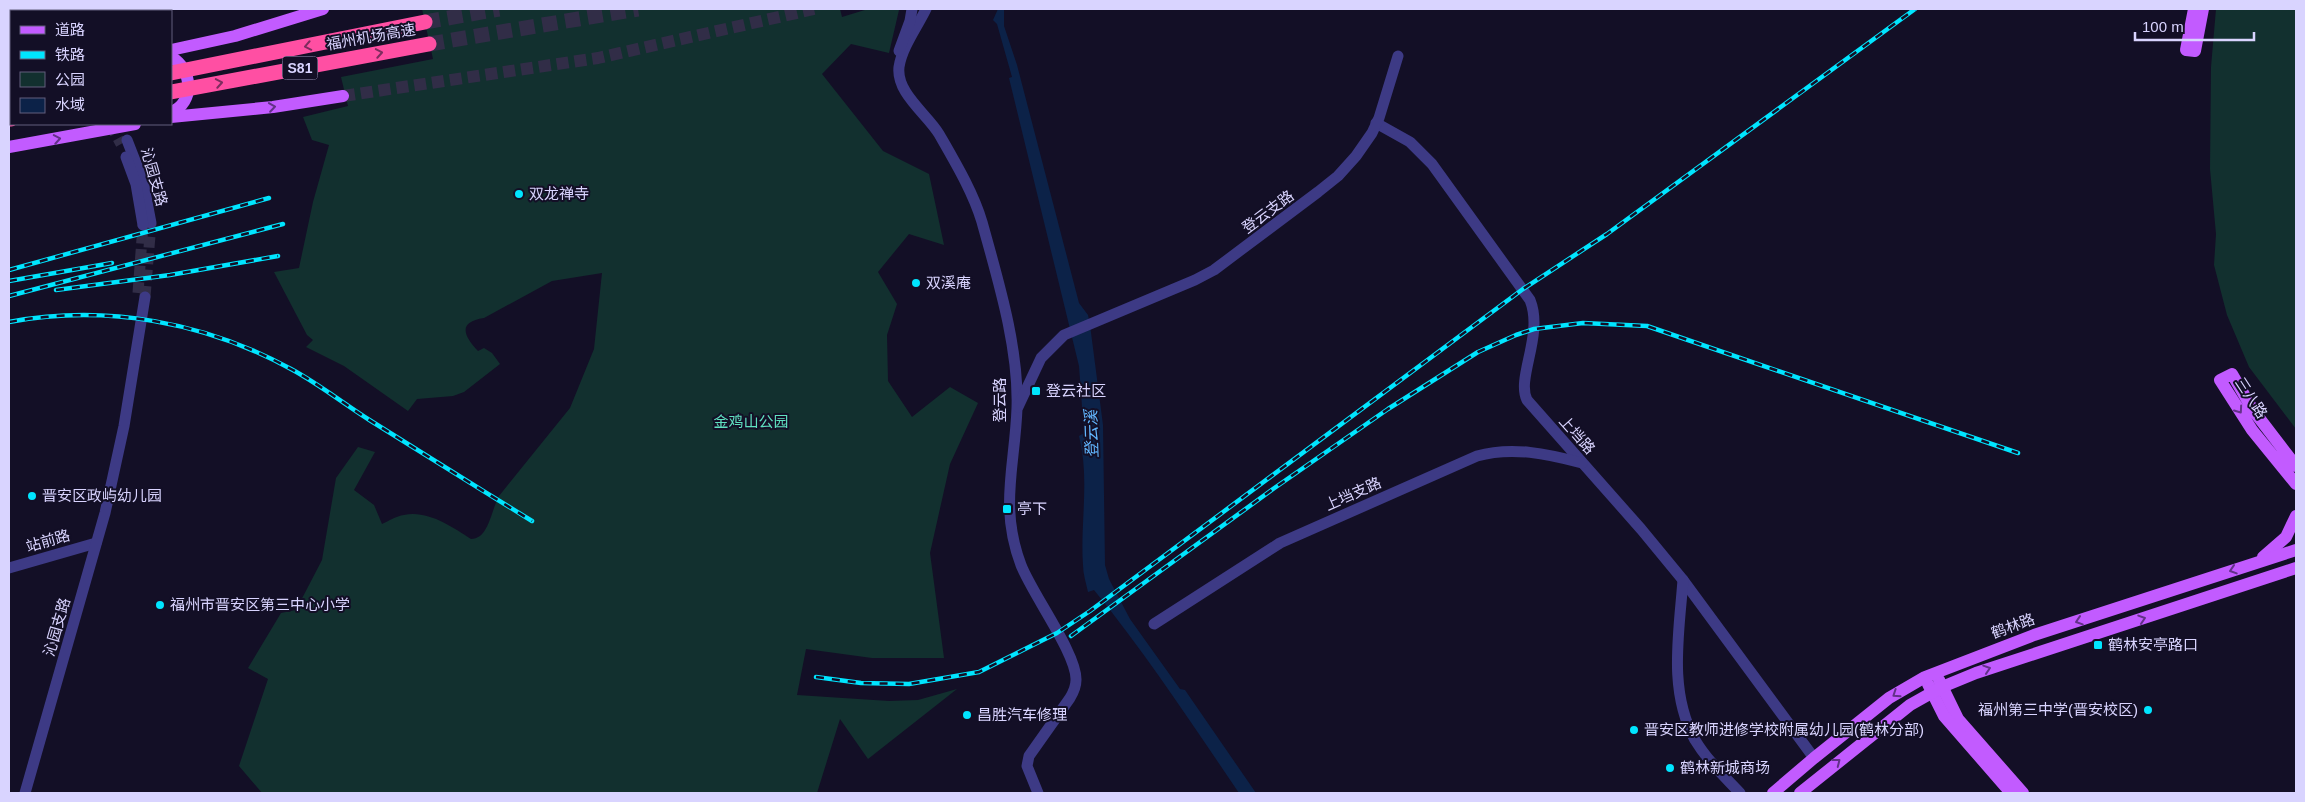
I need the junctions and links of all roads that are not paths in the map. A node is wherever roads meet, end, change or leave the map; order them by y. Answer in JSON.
{"nodes":[{"id":1,"x":323,"y":9,"type":"edge"},
{"id":2,"x":912,"y":9,"type":"edge"},
{"id":3,"x":922,"y":9,"type":"edge"},
{"id":4,"x":926,"y":9,"type":"edge"},
{"id":5,"x":2194,"y":9,"type":"edge"},
{"id":6,"x":2203,"y":9,"type":"edge"},
{"id":7,"x":424,"y":22,"type":"tunnel mouth"},
{"id":8,"x":429,"y":44,"type":"tunnel mouth"},
{"id":9,"x":172,"y":50,"type":"edge"},
{"id":10,"x":899,"y":55,"type":"junction"},
{"id":11,"x":1398,"y":56,"type":"dead end"},
{"id":12,"x":172,"y":58,"type":"edge"},
{"id":13,"x":899,"y":67,"type":"junction"},
{"id":14,"x":172,"y":73,"type":"edge"},
{"id":15,"x":172,"y":92,"type":"edge"},
{"id":16,"x":343,"y":96,"type":"tunnel mouth"},
{"id":17,"x":172,"y":112,"type":"edge"},
{"id":18,"x":172,"y":117,"type":"edge"},
{"id":19,"x":1376,"y":123,"type":"junction"},
{"id":20,"x":130,"y":125,"type":"edge"},
{"id":21,"x":124,"y":142,"type":"tunnel mouth"},
{"id":22,"x":9,"y":147,"type":"edge"},
{"id":23,"x":147,"y":224,"type":"tunnel mouth"},
{"id":24,"x":141,"y":297,"type":"tunnel mouth"},
{"id":25,"x":1017,"y":408,"type":"junction"},
{"id":26,"x":1582,"y":463,"type":"junction"},
{"id":27,"x":2296,"y":466,"type":"edge"},
{"id":28,"x":2296,"y":484,"type":"edge"},
{"id":29,"x":2296,"y":516,"type":"edge"},
{"id":30,"x":96,"y":543,"type":"junction"},
{"id":31,"x":2296,"y":550,"type":"edge"},
{"id":32,"x":2252,"y":564,"type":"junction"},
{"id":33,"x":9,"y":568,"type":"edge"},
{"id":34,"x":2296,"y":568,"type":"edge"},
{"id":35,"x":1683,"y":580,"type":"junction"},
{"id":36,"x":1154,"y":624,"type":"dead end"},
{"id":37,"x":1931,"y":675,"type":"junction"},
{"id":38,"x":1937,"y":689,"type":"junction"},
{"id":39,"x":1814,"y":758,"type":"junction"},
{"id":40,"x":25,"y":793,"type":"edge"},
{"id":41,"x":1038,"y":793,"type":"edge"},
{"id":42,"x":1740,"y":793,"type":"edge"},
{"id":43,"x":1773,"y":793,"type":"edge"},
{"id":44,"x":1800,"y":793,"type":"edge"},
{"id":45,"x":2011,"y":793,"type":"edge"},
{"id":46,"x":2023,"y":793,"type":"edge"}],
"edges":[{"from":1,"to":9,"type":"main road"},
{"from":2,"to":10,"type":"street"},
{"from":3,"to":10,"type":"street"},
{"from":4,"to":13,"type":"street"},
{"from":5,"to":6,"type":"main road"},
{"from":7,"to":14,"type":"highway","name":"福州机场高速","number":"S81","one_way":true,"bridge":true},
{"from":15,"to":8,"type":"highway","name":"福州机场高速","number":"S81","one_way":true,"bridge":true},
{"from":10,"to":13,"type":"street","name":"登云路"},
{"from":11,"to":19,"type":"street","name":"登云支路"},
{"from":12,"to":17,"type":"main road"},
{"from":13,"to":25,"type":"street","name":"登云路"},
{"from":18,"to":16,"type":"main road","one_way":true},
{"from":19,"to":25,"type":"street","name":"登云支路"},
{"from":19,"to":26,"type":"street","name":"上垱路"},
{"from":22,"to":20,"type":"main road","one_way":true},
{"from":21,"to":23,"type":"street","name":"沁园支路"},
{"from":24,"to":30,"type":"street","name":"沁园支路"},
{"from":25,"to":41,"type":"street","name":"登云路"},
{"from":26,"to":35,"type":"street","name":"上垱路"},
{"from":26,"to":36,"type":"street","name":"上垱支路"},
{"from":27,"to":28,"type":"main road","name":"三八路","one_way":true},
{"from":29,"to":32,"type":"main road"},
{"from":30,"to":33,"type":"street","name":"站前路"},
{"from":30,"to":40,"type":"street","name":"沁园支路"},
{"from":31,"to":32,"type":"main road","name":"鹤林路"},
{"from":32,"to":37,"type":"main road","name":"鹤林路","one_way":true},
{"from":38,"to":34,"type":"main road","one_way":true},
{"from":35,"to":39,"type":"street","name":"上垱路"},
{"from":35,"to":42,"type":"street"},
{"from":37,"to":38,"type":"main road"},
{"from":37,"to":39,"type":"main road","name":"鹤林路","one_way":true},
{"from":44,"to":38,"type":"main road","one_way":true},
{"from":38,"to":45,"type":"main road"},
{"from":38,"to":46,"type":"main road"},
{"from":39,"to":43,"type":"main road","name":"鹤林路"}]}
